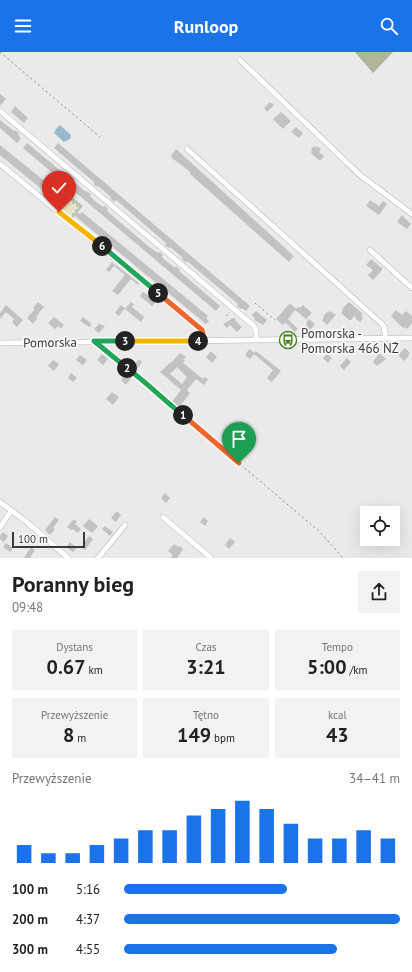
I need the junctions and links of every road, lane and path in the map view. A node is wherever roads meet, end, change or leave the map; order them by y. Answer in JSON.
{"nodes":[{"id":1,"x":0,"y":52,"type":"edge"},
{"id":2,"x":240,"y":60,"type":"dead end"},
{"id":3,"x":0,"y":111,"type":"edge"},
{"id":4,"x":100,"y":137,"type":"dead end"},
{"id":5,"x":187,"y":149,"type":"dead end"},
{"id":6,"x":0,"y":164,"type":"edge"},
{"id":7,"x":59,"y":212,"type":"junction"},
{"id":8,"x":412,"y":214,"type":"edge"},
{"id":9,"x":68,"y":219,"type":"junction"},
{"id":10,"x":370,"y":250,"type":"dead end"},
{"id":11,"x":412,"y":288,"type":"edge"},
{"id":12,"x":255,"y":303,"type":"dead end"},
{"id":13,"x":275,"y":320,"type":"dead end"},
{"id":14,"x":412,"y":338,"type":"edge"},
{"id":15,"x":386,"y":339,"type":"junction"},
{"id":16,"x":202,"y":340,"type":"junction"},
{"id":17,"x":256,"y":340,"type":"junction"},
{"id":18,"x":94,"y":341,"type":"junction"},
{"id":19,"x":0,"y":343,"type":"edge"},
{"id":20,"x":157,"y":393,"type":"joint"},
{"id":21,"x":0,"y":502,"type":"edge"},
{"id":22,"x":11,"y":511,"type":"junction"},
{"id":23,"x":163,"y":517,"type":"dead end"},
{"id":24,"x":125,"y":525,"type":"dead end"},
{"id":25,"x":0,"y":527,"type":"edge"},
{"id":26,"x":68,"y":558,"type":"edge"},
{"id":27,"x":98,"y":558,"type":"edge"},
{"id":28,"x":211,"y":558,"type":"edge"},
{"id":29,"x":343,"y":558,"type":"edge"}],
"edges":[{"from":1,"to":4,"type":"path"},
{"from":2,"to":8,"type":"street"},
{"from":3,"to":17,"type":"street"},
{"from":5,"to":15,"type":"street"},
{"from":6,"to":7,"type":"street"},
{"from":7,"to":9,"type":"street"},
{"from":7,"to":9,"type":"path"},
{"from":9,"to":16,"type":"street"},
{"from":10,"to":11,"type":"street"},
{"from":12,"to":13,"type":"path"},
{"from":14,"to":15,"type":"street","name":"Pomorska"},
{"from":15,"to":17,"type":"street","name":"Pomorska"},
{"from":16,"to":17,"type":"street","name":"Pomorska"},
{"from":16,"to":18,"type":"street","name":"Pomorska"},
{"from":18,"to":19,"type":"street","name":"Pomorska"},
{"from":18,"to":20,"type":"street"},
{"from":20,"to":29,"type":"path"},
{"from":21,"to":22,"type":"street"},
{"from":22,"to":25,"type":"street"},
{"from":22,"to":26,"type":"street"},
{"from":23,"to":28,"type":"street"},
{"from":24,"to":27,"type":"street"}]}
